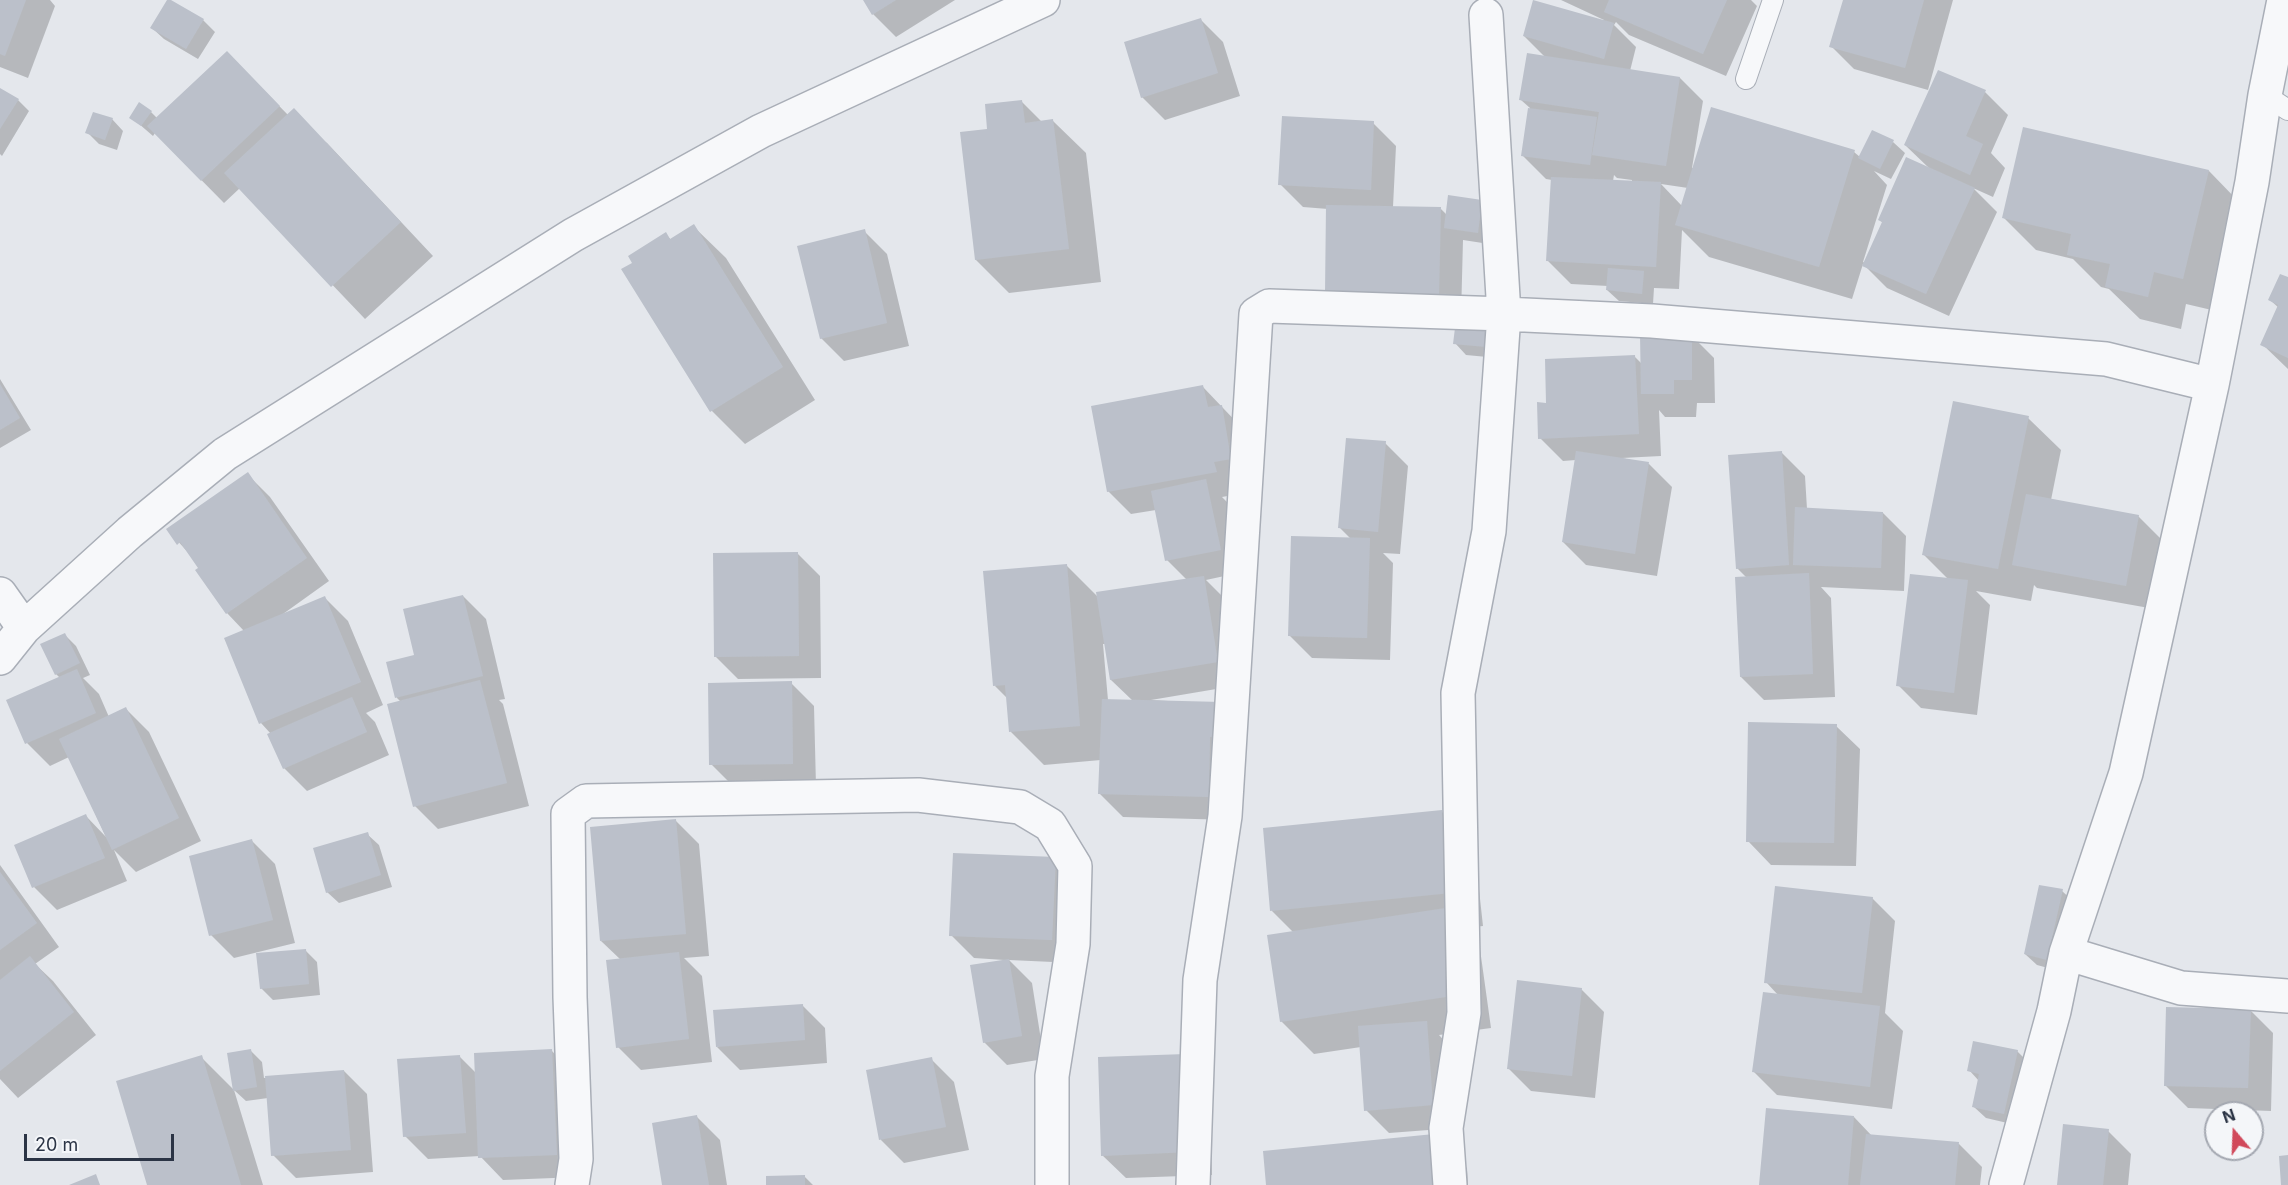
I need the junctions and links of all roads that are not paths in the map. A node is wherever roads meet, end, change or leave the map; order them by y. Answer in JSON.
{"nodes":[{"id":1,"x":1043,"y":0,"type":"edge"},
{"id":2,"x":1773,"y":0,"type":"edge"},
{"id":3,"x":2284,"y":0,"type":"edge"},
{"id":4,"x":1486,"y":15,"type":"dead end"},
{"id":5,"x":1746,"y":79,"type":"dead end"},
{"id":6,"x":2276,"y":103,"type":"edge"},
{"id":7,"x":1504,"y":314,"type":"junction"},
{"id":8,"x":2212,"y":385,"type":"junction"},
{"id":9,"x":0,"y":594,"type":"edge"},
{"id":10,"x":24,"y":628,"type":"junction"},
{"id":11,"x":0,"y":658,"type":"edge"},
{"id":12,"x":2066,"y":953,"type":"junction"},
{"id":13,"x":2288,"y":996,"type":"edge"},
{"id":14,"x":572,"y":1185,"type":"edge"},
{"id":15,"x":1052,"y":1185,"type":"edge"},
{"id":16,"x":1193,"y":1185,"type":"edge"},
{"id":17,"x":1450,"y":1185,"type":"edge"},
{"id":18,"x":2006,"y":1185,"type":"edge"}],
"edges":[{"from":1,"to":10,"type":"street"},
{"from":2,"to":5,"type":"lane"},
{"from":3,"to":6,"type":"street"},
{"from":4,"to":7,"type":"street"},
{"from":6,"to":8,"type":"street"},
{"from":7,"to":8,"type":"street"},
{"from":7,"to":16,"type":"street"},
{"from":7,"to":17,"type":"street"},
{"from":8,"to":12,"type":"street"},
{"from":9,"to":10,"type":"street"},
{"from":10,"to":11,"type":"street"},
{"from":12,"to":13,"type":"street"},
{"from":12,"to":18,"type":"street"},
{"from":14,"to":15,"type":"street"}]}
